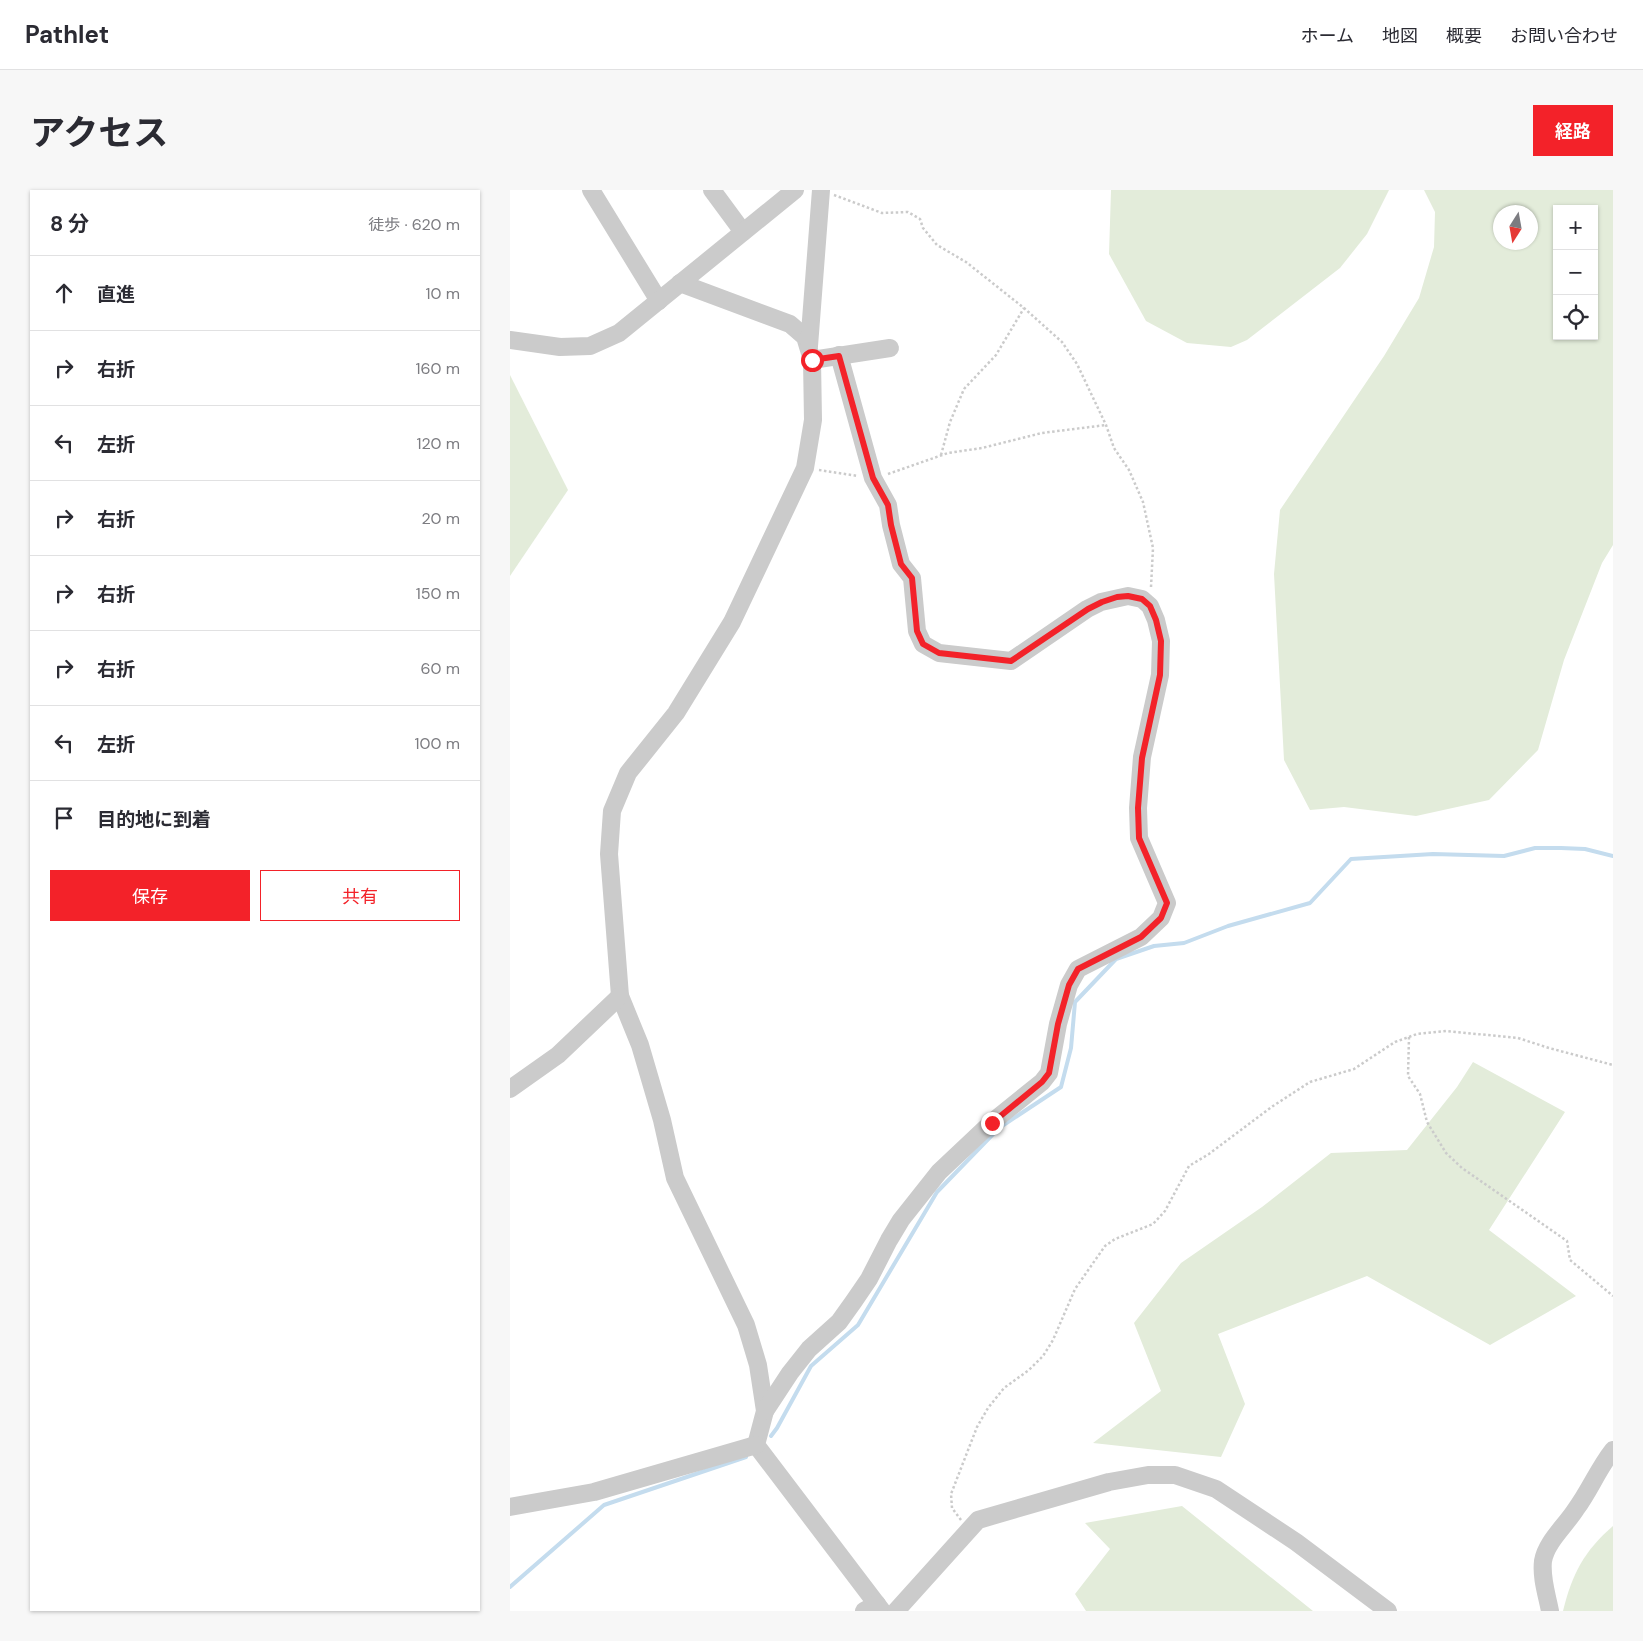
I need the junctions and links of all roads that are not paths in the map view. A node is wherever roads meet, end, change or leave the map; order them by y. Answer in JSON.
{"nodes":[{"id":1,"x":591,"y":190,"type":"edge"},
{"id":2,"x":712,"y":190,"type":"edge"},
{"id":3,"x":795,"y":190,"type":"edge"},
{"id":4,"x":825,"y":192,"type":"edge"},
{"id":5,"x":743,"y":232,"type":"junction"},
{"id":6,"x":680,"y":283,"type":"junction"},
{"id":7,"x":659,"y":301,"type":"junction"},
{"id":8,"x":510,"y":340,"type":"edge"},
{"id":9,"x":890,"y":348,"type":"dead end"},
{"id":10,"x":810,"y":353,"type":"junction"},
{"id":11,"x":839,"y":356,"type":"junction"},
{"id":12,"x":620,"y":996,"type":"junction"},
{"id":13,"x":510,"y":1089,"type":"edge"},
{"id":14,"x":765,"y":1411,"type":"junction"},
{"id":15,"x":756,"y":1445,"type":"junction"},
{"id":16,"x":1613,"y":1450,"type":"edge"},
{"id":17,"x":510,"y":1507,"type":"edge"},
{"id":18,"x":874,"y":1609,"type":"edge"},
{"id":19,"x":896,"y":1611,"type":"edge"},
{"id":20,"x":1388,"y":1611,"type":"edge"},
{"id":21,"x":1550,"y":1611,"type":"edge"}],
"edges":[{"from":1,"to":7,"type":"street"},
{"from":2,"to":5,"type":"street"},
{"from":3,"to":5,"type":"street"},
{"from":4,"to":10,"type":"street"},
{"from":5,"to":6,"type":"street"},
{"from":6,"to":7,"type":"street"},
{"from":6,"to":10,"type":"street"},
{"from":7,"to":8,"type":"street"},
{"from":9,"to":11,"type":"street"},
{"from":10,"to":11,"type":"street"},
{"from":10,"to":12,"type":"street"},
{"from":11,"to":14,"type":"street"},
{"from":12,"to":13,"type":"street"},
{"from":12,"to":14,"type":"street"},
{"from":14,"to":15,"type":"street"},
{"from":15,"to":17,"type":"street"},
{"from":15,"to":18,"type":"street"},
{"from":16,"to":21,"type":"street"},
{"from":19,"to":20,"type":"street"}]}
